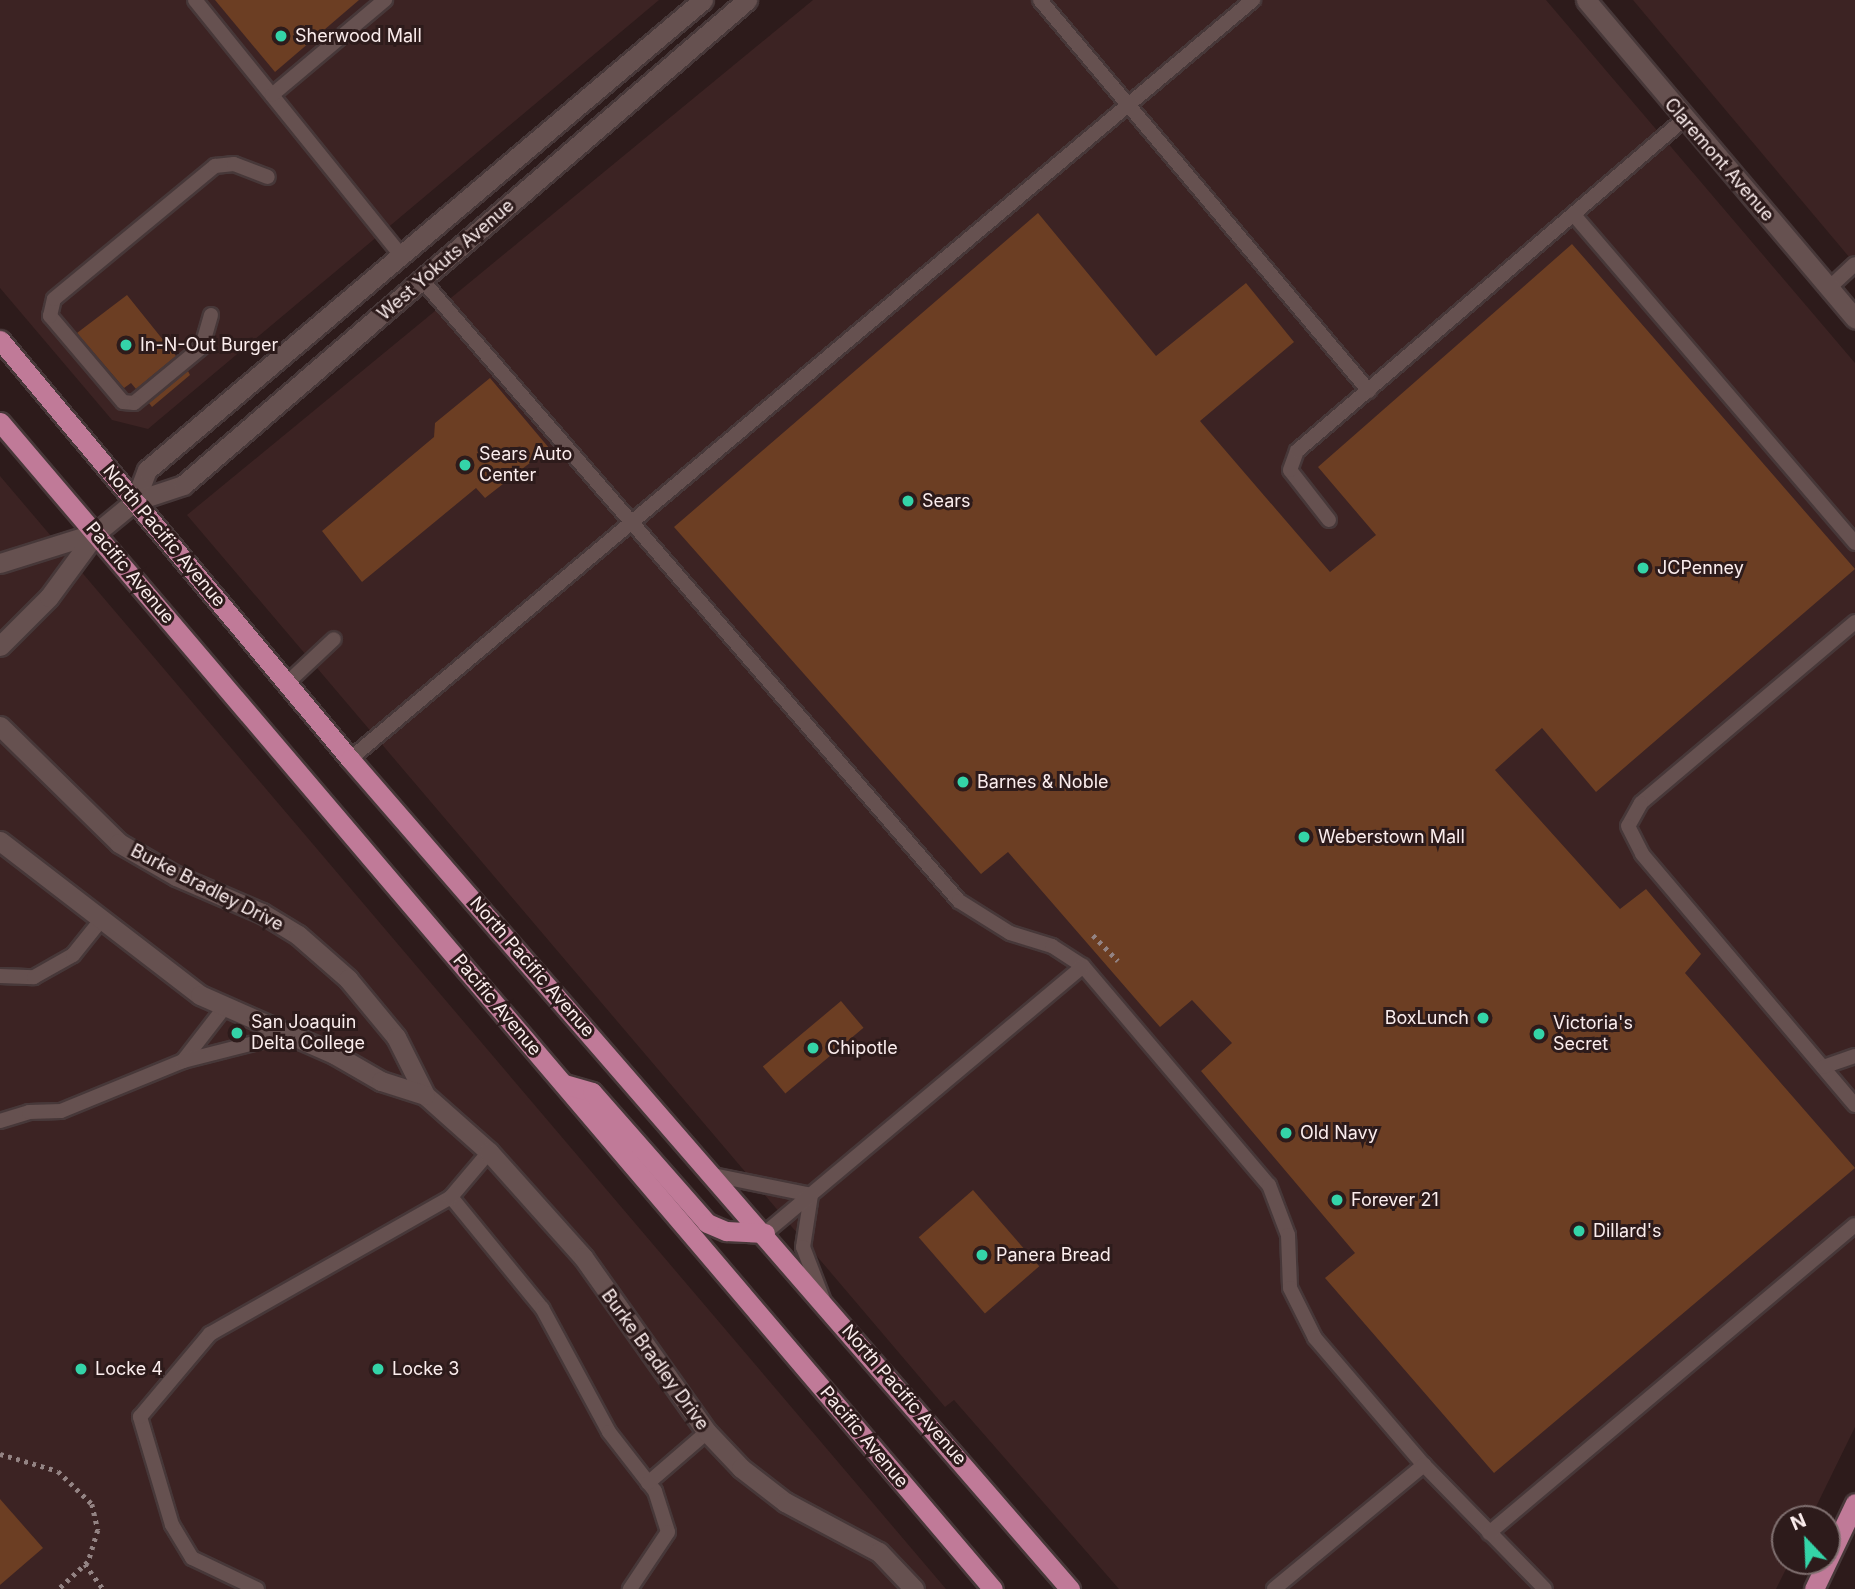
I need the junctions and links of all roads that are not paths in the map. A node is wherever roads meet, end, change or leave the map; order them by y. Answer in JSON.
{"nodes":[{"id":1,"x":195,"y":0,"type":"edge"},
{"id":2,"x":386,"y":0,"type":"edge"},
{"id":3,"x":703,"y":0,"type":"edge"},
{"id":4,"x":747,"y":0,"type":"edge"},
{"id":5,"x":1040,"y":0,"type":"edge"},
{"id":6,"x":1253,"y":0,"type":"edge"},
{"id":7,"x":1586,"y":0,"type":"edge"},
{"id":8,"x":272,"y":95,"type":"junction"},
{"id":9,"x":1128,"y":105,"type":"junction"},
{"id":10,"x":1683,"y":120,"type":"junction"},
{"id":11,"x":268,"y":177,"type":"dead end"},
{"id":12,"x":1574,"y":215,"type":"junction"},
{"id":13,"x":398,"y":253,"type":"junction"},
{"id":14,"x":1855,"y":264,"type":"edge"},
{"id":15,"x":422,"y":280,"type":"junction"},
{"id":16,"x":1829,"y":288,"type":"junction"},
{"id":17,"x":211,"y":315,"type":"dead end"},
{"id":18,"x":1855,"y":318,"type":"edge"},
{"id":19,"x":0,"y":340,"type":"edge"},
{"id":20,"x":1369,"y":391,"type":"junction"},
{"id":21,"x":0,"y":422,"type":"edge"},
{"id":22,"x":135,"y":501,"type":"junction"},
{"id":23,"x":1329,"y":520,"type":"dead end"},
{"id":24,"x":633,"y":523,"type":"junction"},
{"id":25,"x":96,"y":533,"type":"junction"},
{"id":26,"x":1855,"y":543,"type":"edge"},
{"id":27,"x":0,"y":563,"type":"edge"},
{"id":28,"x":1855,"y":622,"type":"edge"},
{"id":29,"x":334,"y":639,"type":"dead end"},
{"id":30,"x":2,"y":640,"type":"edge"},
{"id":31,"x":287,"y":683,"type":"junction"},
{"id":32,"x":0,"y":726,"type":"edge"},
{"id":33,"x":350,"y":758,"type":"junction"},
{"id":34,"x":0,"y":841,"type":"edge"},
{"id":35,"x":101,"y":920,"type":"junction"},
{"id":36,"x":1083,"y":965,"type":"junction"},
{"id":37,"x":0,"y":976,"type":"edge"},
{"id":38,"x":224,"y":1008,"type":"junction"},
{"id":39,"x":282,"y":1036,"type":"junction"},
{"id":40,"x":1855,"y":1056,"type":"edge"},
{"id":41,"x":183,"y":1061,"type":"junction"},
{"id":42,"x":1823,"y":1067,"type":"junction"},
{"id":43,"x":564,"y":1084,"type":"junction"},
{"id":44,"x":425,"y":1095,"type":"junction"},
{"id":45,"x":1855,"y":1105,"type":"edge"},
{"id":46,"x":0,"y":1121,"type":"edge"},
{"id":47,"x":489,"y":1152,"type":"junction"},
{"id":48,"x":713,"y":1175,"type":"junction"},
{"id":49,"x":811,"y":1195,"type":"junction"},
{"id":50,"x":451,"y":1197,"type":"junction"},
{"id":51,"x":1855,"y":1225,"type":"edge"},
{"id":52,"x":765,"y":1233,"type":"junction"},
{"id":53,"x":824,"y":1303,"type":"junction"},
{"id":54,"x":707,"y":1432,"type":"junction"},
{"id":55,"x":1424,"y":1465,"type":"junction"},
{"id":56,"x":648,"y":1483,"type":"junction"},
{"id":57,"x":1855,"y":1503,"type":"edge"},
{"id":58,"x":1489,"y":1533,"type":"junction"},
{"id":59,"x":257,"y":1589,"type":"edge"},
{"id":60,"x":630,"y":1589,"type":"edge"},
{"id":61,"x":914,"y":1589,"type":"edge"},
{"id":62,"x":993,"y":1589,"type":"edge"},
{"id":63,"x":1070,"y":1589,"type":"edge"},
{"id":64,"x":1274,"y":1589,"type":"edge"},
{"id":65,"x":1545,"y":1589,"type":"edge"},
{"id":66,"x":1814,"y":1589,"type":"edge"}],
"edges":[{"from":1,"to":8,"type":"lane"},
{"from":2,"to":8,"type":"lane"},
{"from":3,"to":13,"type":"street","name":"West Yokuts Avenue"},
{"from":4,"to":15,"type":"street","name":"West Yokuts Avenue"},
{"from":5,"to":9,"type":"lane"},
{"from":6,"to":9,"type":"lane"},
{"from":7,"to":10,"type":"street","name":"Claremont Avenue"},
{"from":8,"to":13,"type":"lane"},
{"from":9,"to":20,"type":"lane"},
{"from":9,"to":24,"type":"lane"},
{"from":10,"to":12,"type":"lane"},
{"from":10,"to":16,"type":"street","name":"Claremont Avenue"},
{"from":11,"to":17,"type":"lane"},
{"from":12,"to":20,"type":"lane"},
{"from":12,"to":26,"type":"lane"},
{"from":13,"to":22,"type":"street","name":"West Yokuts Avenue"},
{"from":14,"to":16,"type":"lane"},
{"from":15,"to":22,"type":"street","name":"West Yokuts Avenue"},
{"from":15,"to":24,"type":"lane"},
{"from":16,"to":18,"type":"street","name":"Claremont Avenue"},
{"from":19,"to":22,"type":"main road","name":"North Pacific Avenue"},
{"from":20,"to":23,"type":"lane"},
{"from":21,"to":25,"type":"main road","name":"Pacific Avenue"},
{"from":22,"to":25,"type":"street","name":"West Yokuts Avenue"},
{"from":22,"to":31,"type":"main road","name":"North Pacific Avenue"},
{"from":24,"to":33,"type":"lane"},
{"from":24,"to":36,"type":"lane"},
{"from":25,"to":27,"type":"street"},
{"from":25,"to":30,"type":"street"},
{"from":25,"to":43,"type":"main road","name":"Pacific Avenue"},
{"from":28,"to":42,"type":"lane"},
{"from":29,"to":31,"type":"lane"},
{"from":31,"to":33,"type":"main road","name":"North Pacific Avenue"},
{"from":32,"to":44,"type":"street","name":"Burke Bradley Drive"},
{"from":33,"to":48,"type":"main road","name":"North Pacific Avenue"},
{"from":34,"to":35,"type":"street","name":"Burke Bradley Drive"},
{"from":35,"to":37,"type":"lane"},
{"from":35,"to":38,"type":"street","name":"Burke Bradley Drive"},
{"from":36,"to":49,"type":"lane"},
{"from":36,"to":55,"type":"lane"},
{"from":38,"to":39,"type":"street","name":"Burke Bradley Drive"},
{"from":38,"to":41,"type":"lane"},
{"from":39,"to":41,"type":"lane"},
{"from":39,"to":44,"type":"street","name":"Burke Bradley Drive"},
{"from":40,"to":42,"type":"lane"},
{"from":41,"to":46,"type":"lane"},
{"from":42,"to":45,"type":"lane"},
{"from":43,"to":52,"type":"main road"},
{"from":43,"to":62,"type":"main road","name":"Pacific Avenue"},
{"from":44,"to":47,"type":"street","name":"Burke Bradley Drive"},
{"from":47,"to":50,"type":"lane"},
{"from":47,"to":54,"type":"street","name":"Burke Bradley Drive"},
{"from":48,"to":49,"type":"lane"},
{"from":48,"to":52,"type":"main road","name":"North Pacific Avenue"},
{"from":49,"to":52,"type":"lane"},
{"from":49,"to":53,"type":"lane"},
{"from":50,"to":56,"type":"lane"},
{"from":50,"to":59,"type":"lane"},
{"from":51,"to":58,"type":"lane"},
{"from":52,"to":53,"type":"main road","name":"North Pacific Avenue"},
{"from":53,"to":63,"type":"main road","name":"North Pacific Avenue"},
{"from":54,"to":56,"type":"lane"},
{"from":54,"to":61,"type":"street","name":"Burke Bradley Drive"},
{"from":55,"to":58,"type":"lane"},
{"from":55,"to":64,"type":"lane"},
{"from":56,"to":60,"type":"lane"},
{"from":57,"to":66,"type":"main road"},
{"from":58,"to":65,"type":"lane"}]}
